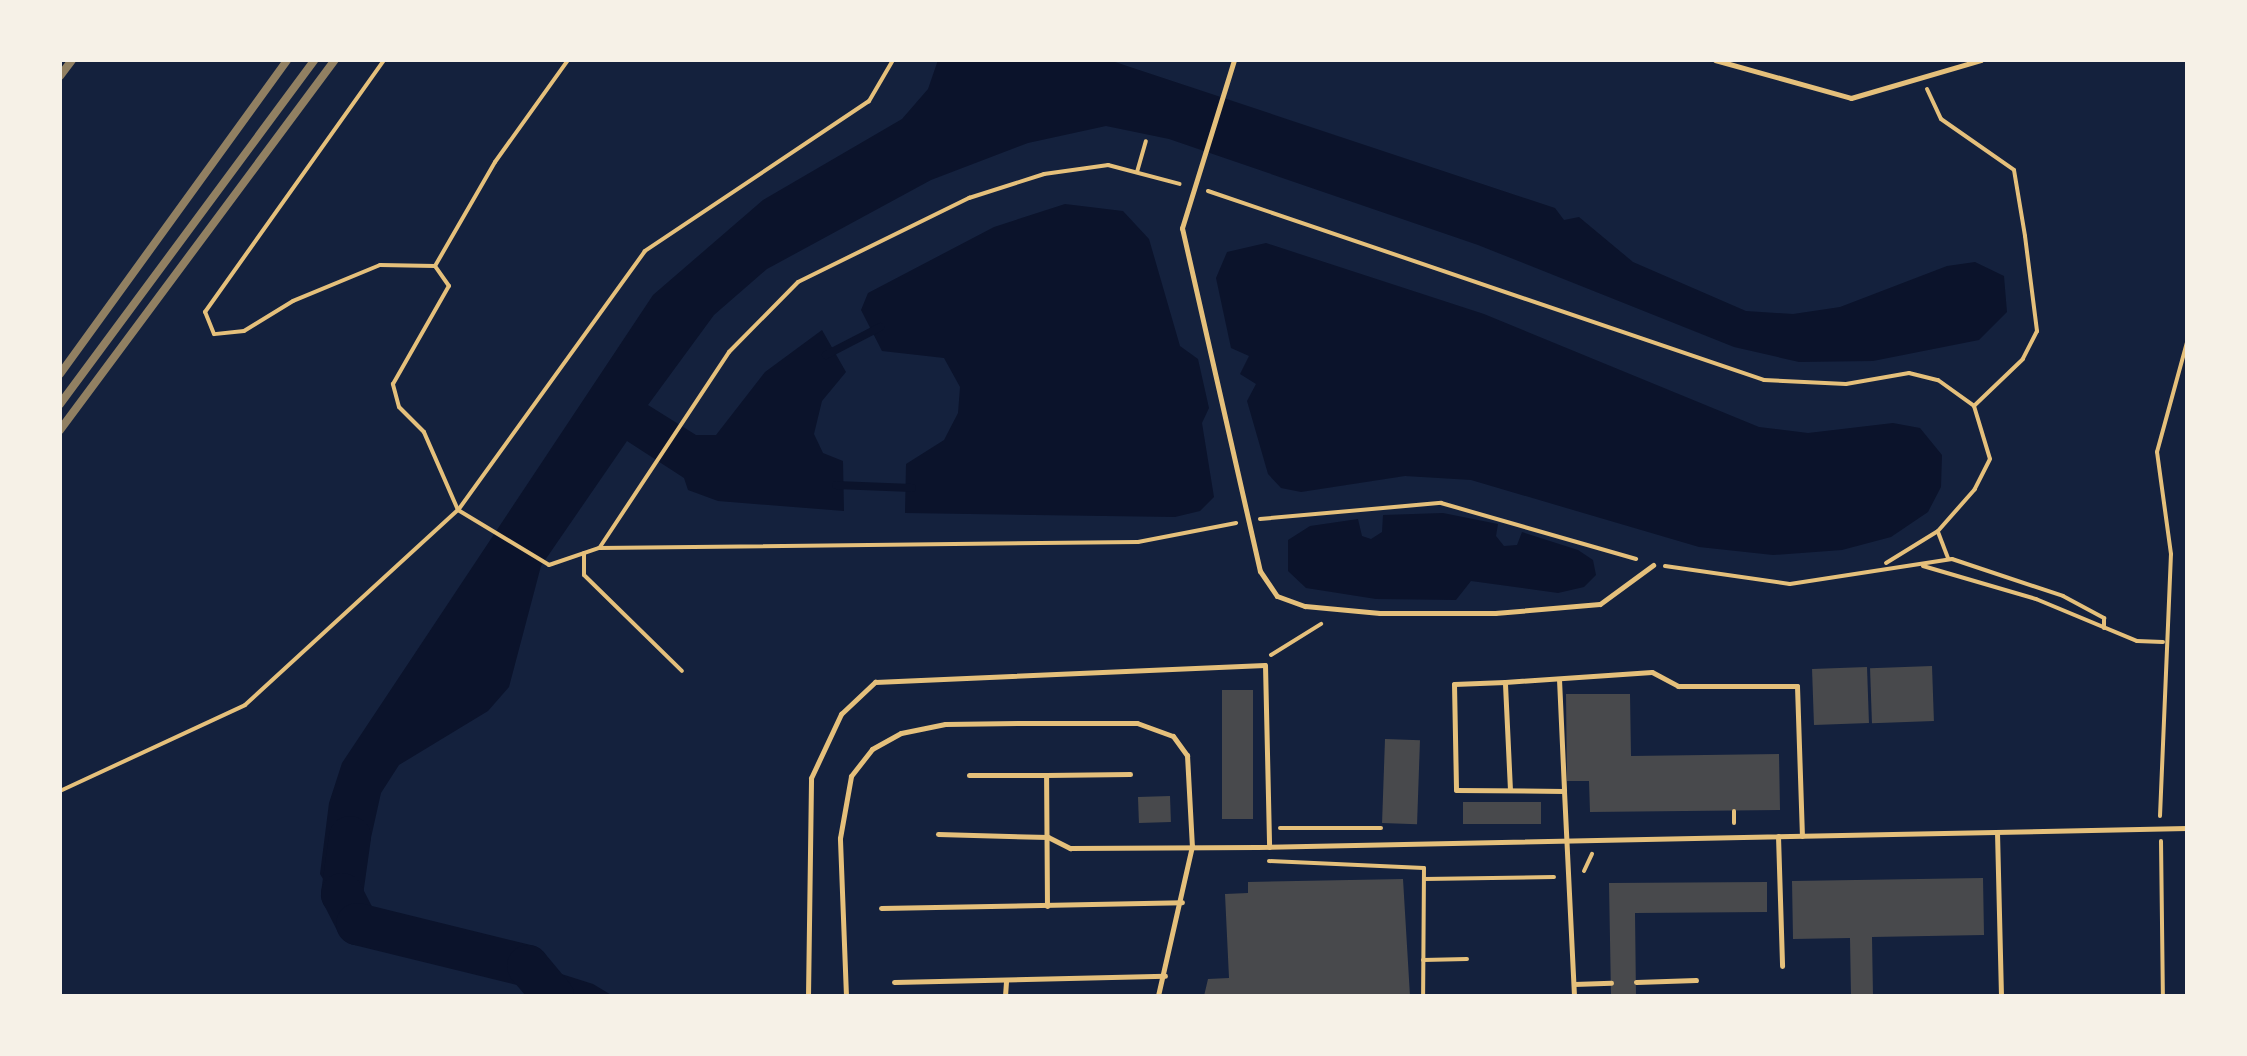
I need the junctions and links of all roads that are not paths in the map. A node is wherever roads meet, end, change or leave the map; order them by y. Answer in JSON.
{"nodes":[{"id":1,"x":1715,"y":60,"type":"edge"},
{"id":2,"x":1981,"y":60,"type":"edge"},
{"id":3,"x":1233,"y":64,"type":"edge"},
{"id":4,"x":1653,"y":565,"type":"road end"},
{"id":5,"x":1559,"y":678,"type":"junction"},
{"id":6,"x":1505,"y":682,"type":"junction"},
{"id":7,"x":1130,"y":774,"type":"dead end"},
{"id":8,"x":969,"y":775,"type":"dead end"},
{"id":9,"x":1046,"y":775,"type":"junction"},
{"id":10,"x":1510,"y":790,"type":"junction"},
{"id":11,"x":1564,"y":791,"type":"junction"},
{"id":12,"x":2187,"y":828,"type":"edge"},
{"id":13,"x":1997,"y":832,"type":"junction"},
{"id":14,"x":938,"y":834,"type":"dead end"},
{"id":15,"x":1778,"y":836,"type":"junction"},
{"id":16,"x":1802,"y":836,"type":"junction"},
{"id":17,"x":1048,"y":838,"type":"junction"},
{"id":18,"x":1570,"y":841,"type":"junction"},
{"id":19,"x":1192,"y":846,"type":"junction"},
{"id":20,"x":1269,"y":847,"type":"junction"},
{"id":21,"x":1182,"y":902,"type":"junction"},
{"id":22,"x":1047,"y":906,"type":"junction"},
{"id":23,"x":881,"y":908,"type":"dead end"},
{"id":24,"x":1782,"y":966,"type":"dead end"},
{"id":25,"x":1165,"y":976,"type":"junction"},
{"id":26,"x":1006,"y":980,"type":"junction"},
{"id":27,"x":1696,"y":980,"type":"dead end"},
{"id":28,"x":894,"y":982,"type":"dead end"},
{"id":29,"x":1636,"y":982,"type":"dead end"},
{"id":30,"x":1611,"y":983,"type":"dead end"},
{"id":31,"x":1574,"y":984,"type":"junction"},
{"id":32,"x":808,"y":996,"type":"edge"},
{"id":33,"x":846,"y":996,"type":"edge"},
{"id":34,"x":1005,"y":996,"type":"edge"},
{"id":35,"x":1158,"y":996,"type":"edge"},
{"id":36,"x":1574,"y":996,"type":"edge"},
{"id":37,"x":2001,"y":996,"type":"edge"}],
"edges":[{"from":1,"to":2,"type":"lane"},
{"from":3,"to":4,"type":"lane"},
{"from":5,"to":6,"type":"lane"},
{"from":5,"to":11,"type":"lane"},
{"from":5,"to":16,"type":"lane"},
{"from":6,"to":10,"type":"lane"},
{"from":6,"to":10,"type":"lane"},
{"from":7,"to":9,"type":"lane"},
{"from":8,"to":9,"type":"lane"},
{"from":9,"to":17,"type":"lane"},
{"from":10,"to":11,"type":"lane"},
{"from":11,"to":18,"type":"lane"},
{"from":12,"to":13,"type":"lane"},
{"from":13,"to":16,"type":"lane"},
{"from":13,"to":37,"type":"lane"},
{"from":14,"to":17,"type":"lane"},
{"from":15,"to":16,"type":"lane"},
{"from":15,"to":18,"type":"lane"},
{"from":15,"to":24,"type":"lane"},
{"from":17,"to":19,"type":"lane"},
{"from":17,"to":22,"type":"lane"},
{"from":18,"to":20,"type":"lane"},
{"from":18,"to":31,"type":"lane"},
{"from":19,"to":20,"type":"lane"},
{"from":19,"to":21,"type":"lane"},
{"from":19,"to":33,"type":"lane"},
{"from":20,"to":32,"type":"lane"},
{"from":21,"to":22,"type":"lane"},
{"from":21,"to":25,"type":"lane"},
{"from":22,"to":23,"type":"lane"},
{"from":25,"to":26,"type":"lane"},
{"from":25,"to":35,"type":"lane"},
{"from":26,"to":28,"type":"lane"},
{"from":26,"to":34,"type":"lane"},
{"from":27,"to":29,"type":"lane"},
{"from":30,"to":31,"type":"lane"},
{"from":31,"to":36,"type":"lane"}]}
